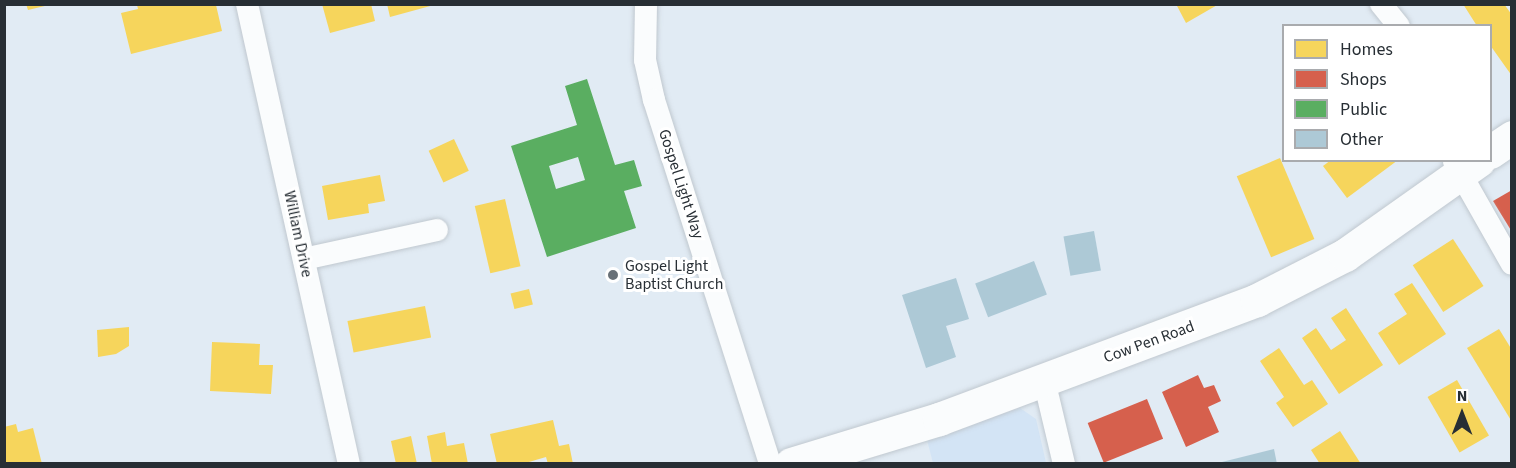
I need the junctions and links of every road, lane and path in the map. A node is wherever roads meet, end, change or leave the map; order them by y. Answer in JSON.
{"nodes":[{"id":1,"x":247,"y":4,"type":"edge"},
{"id":2,"x":646,"y":4,"type":"edge"},
{"id":3,"x":1381,"y":4,"type":"edge"},
{"id":4,"x":1397,"y":24,"type":"edge"},
{"id":5,"x":1512,"y":137,"type":"edge"},
{"id":6,"x":1492,"y":151,"type":"edge"},
{"id":7,"x":1464,"y":165,"type":"edge"},
{"id":8,"x":437,"y":230,"type":"dead end"},
{"id":9,"x":304,"y":259,"type":"junction"},
{"id":10,"x":1512,"y":264,"type":"edge"},
{"id":11,"x":1044,"y":380,"type":"junction"},
{"id":12,"x":349,"y":464,"type":"edge"},
{"id":13,"x":770,"y":464,"type":"edge"},
{"id":14,"x":791,"y":464,"type":"edge"},
{"id":15,"x":1064,"y":464,"type":"edge"}],
"edges":[{"from":1,"to":9,"type":"street","name":"William Drive"},
{"from":2,"to":13,"type":"street","name":"Gospel Light Way"},
{"from":3,"to":4,"type":"street"},
{"from":5,"to":6,"type":"main road"},
{"from":7,"to":10,"type":"street"},
{"from":7,"to":11,"type":"main road","name":"Cow Pen Road"},
{"from":8,"to":9,"type":"street"},
{"from":9,"to":12,"type":"street","name":"William Drive"},
{"from":11,"to":14,"type":"main road","name":"Cow Pen Road"},
{"from":11,"to":15,"type":"street"}]}
